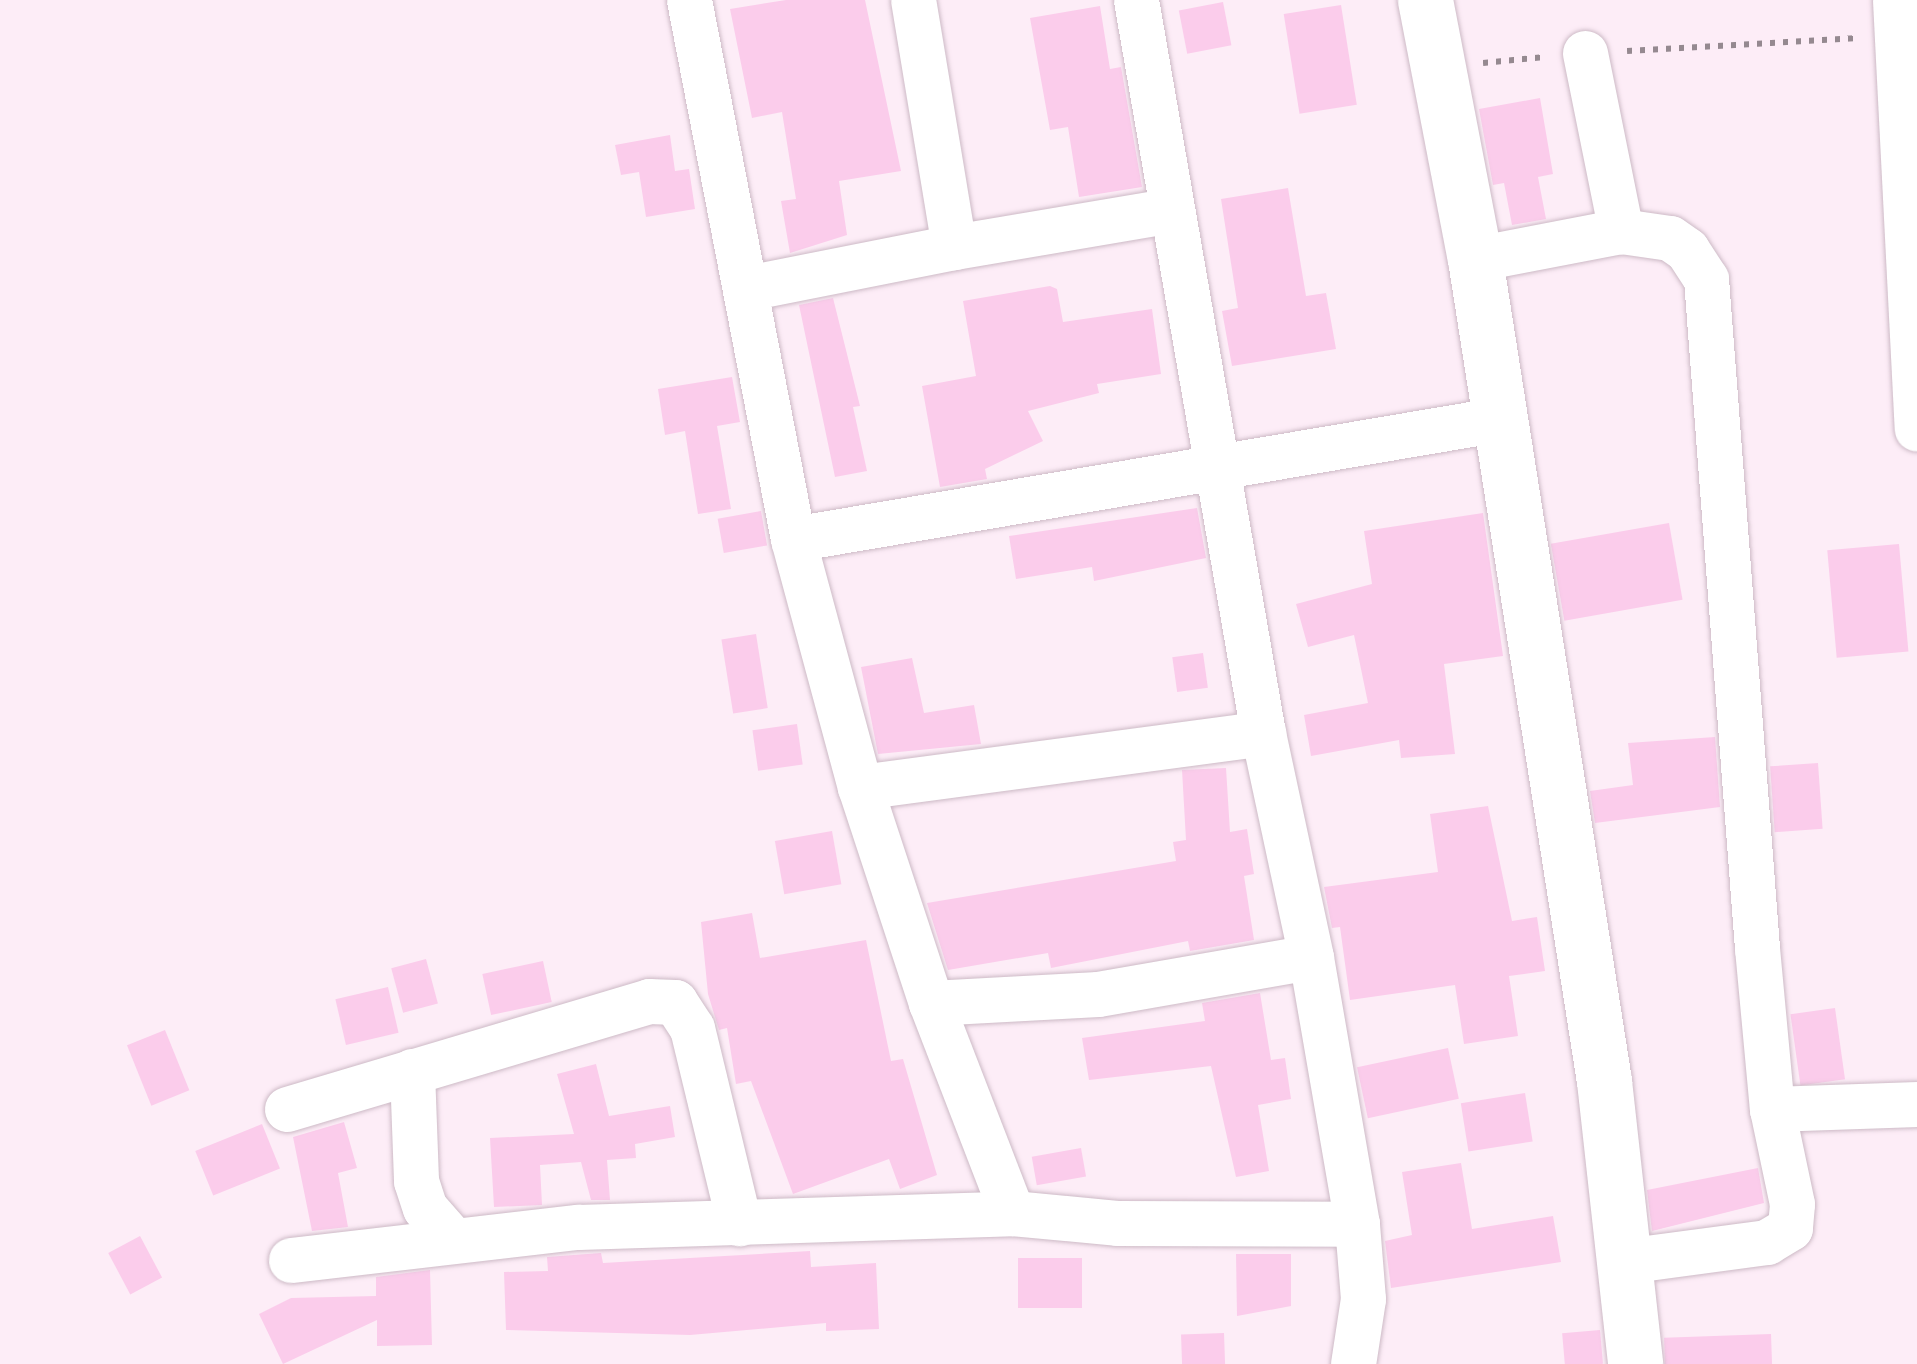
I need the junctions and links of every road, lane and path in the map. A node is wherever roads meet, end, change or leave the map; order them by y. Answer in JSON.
{"nodes":[{"id":1,"x":689,"y":0,"type":"edge"},
{"id":2,"x":914,"y":0,"type":"edge"},
{"id":3,"x":1136,"y":0,"type":"edge"},
{"id":4,"x":1425,"y":0,"type":"edge"},
{"id":5,"x":1894,"y":18,"type":"edge"},
{"id":6,"x":1585,"y":53,"type":"junction"},
{"id":7,"x":1437,"y":68,"type":"junction"},
{"id":8,"x":1172,"y":210,"type":"junction"},
{"id":9,"x":1621,"y":231,"type":"junction"},
{"id":10,"x":954,"y":247,"type":"junction"},
{"id":11,"x":1475,"y":259,"type":"junction"},
{"id":12,"x":1912,"y":259,"type":"edge"},
{"id":13,"x":747,"y":288,"type":"junction"},
{"id":14,"x":1500,"y":419,"type":"junction"},
{"id":15,"x":1917,"y":428,"type":"edge"},
{"id":16,"x":1216,"y":466,"type":"junction"},
{"id":17,"x":793,"y":539,"type":"junction"},
{"id":18,"x":1263,"y":733,"type":"junction"},
{"id":19,"x":860,"y":787,"type":"junction"},
{"id":20,"x":1311,"y":957,"type":"junction"},
{"id":21,"x":931,"y":1003,"type":"junction"},
{"id":22,"x":412,"y":1072,"type":"junction"},
{"id":23,"x":1917,"y":1104,"type":"edge"},
{"id":24,"x":287,"y":1109,"type":"dead end"},
{"id":25,"x":1772,"y":1109,"type":"junction"},
{"id":26,"x":1012,"y":1214,"type":"junction"},
{"id":27,"x":739,"y":1223,"type":"junction"},
{"id":28,"x":1356,"y":1224,"type":"junction"},
{"id":29,"x":452,"y":1239,"type":"junction"},
{"id":30,"x":291,"y":1260,"type":"dead end"},
{"id":31,"x":1624,"y":1261,"type":"junction"},
{"id":32,"x":1353,"y":1364,"type":"edge"},
{"id":33,"x":1635,"y":1364,"type":"edge"}],
"edges":[{"from":1,"to":13,"type":"street"},
{"from":2,"to":10,"type":"street"},
{"from":3,"to":8,"type":"street"},
{"from":4,"to":7,"type":"street"},
{"from":5,"to":6,"type":"path"},
{"from":5,"to":12,"type":"street"},
{"from":6,"to":7,"type":"path"},
{"from":6,"to":9,"type":"street"},
{"from":7,"to":11,"type":"street"},
{"from":8,"to":10,"type":"street"},
{"from":8,"to":16,"type":"street"},
{"from":9,"to":11,"type":"street"},
{"from":9,"to":25,"type":"street"},
{"from":10,"to":13,"type":"street"},
{"from":11,"to":14,"type":"street"},
{"from":12,"to":15,"type":"street"},
{"from":13,"to":17,"type":"street"},
{"from":14,"to":16,"type":"street"},
{"from":14,"to":31,"type":"street"},
{"from":16,"to":17,"type":"street"},
{"from":16,"to":18,"type":"street"},
{"from":17,"to":19,"type":"street"},
{"from":18,"to":19,"type":"street"},
{"from":18,"to":20,"type":"street"},
{"from":19,"to":21,"type":"street"},
{"from":20,"to":21,"type":"street"},
{"from":20,"to":28,"type":"street"},
{"from":21,"to":26,"type":"street"},
{"from":22,"to":24,"type":"street"},
{"from":22,"to":27,"type":"street"},
{"from":22,"to":29,"type":"street"},
{"from":23,"to":25,"type":"street"},
{"from":25,"to":31,"type":"street"},
{"from":26,"to":27,"type":"street"},
{"from":26,"to":28,"type":"street"},
{"from":27,"to":29,"type":"street"},
{"from":28,"to":32,"type":"street"},
{"from":29,"to":30,"type":"street"},
{"from":31,"to":33,"type":"street"}]}
